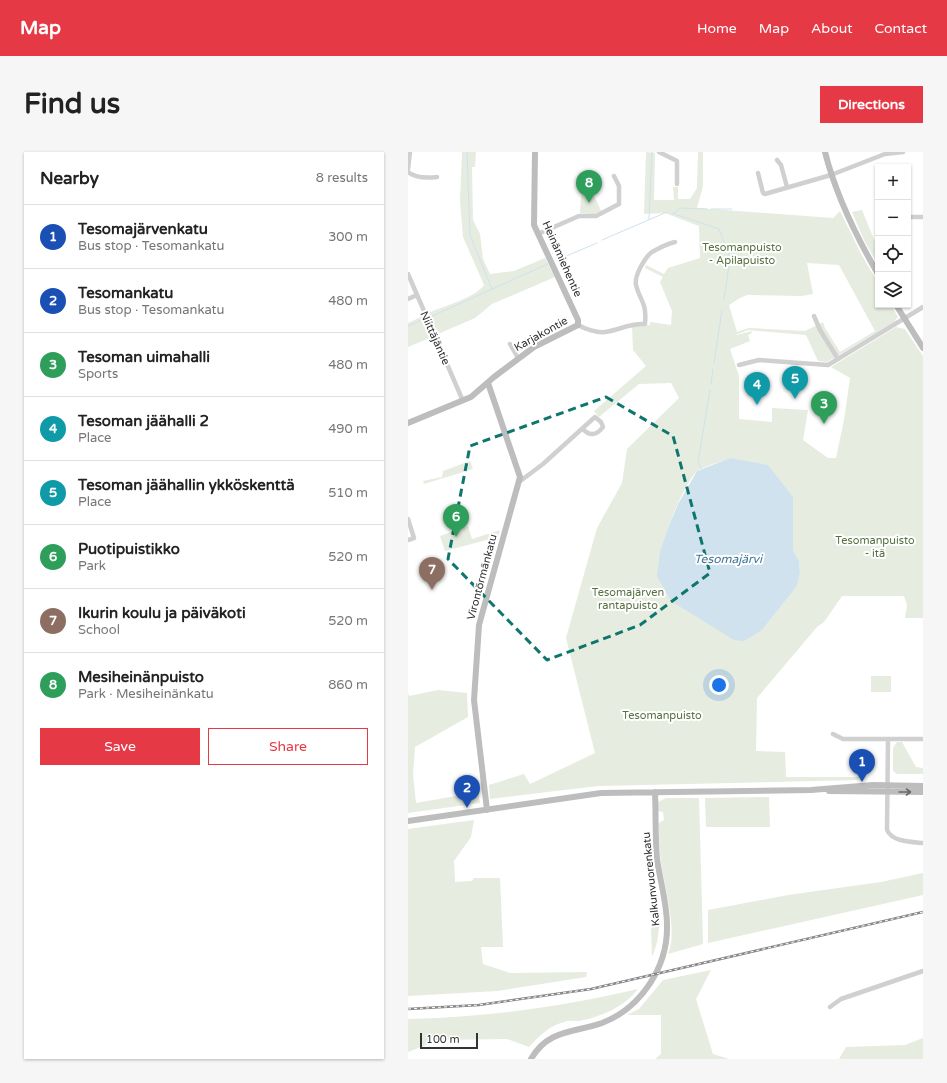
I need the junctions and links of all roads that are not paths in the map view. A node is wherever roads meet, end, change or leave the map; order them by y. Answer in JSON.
{"nodes":[{"id":1,"x":410,"y":152,"type":"edge"},
{"id":2,"x":535,"y":152,"type":"edge"},
{"id":3,"x":659,"y":152,"type":"edge"},
{"id":4,"x":825,"y":152,"type":"edge"},
{"id":5,"x":903,"y":152,"type":"edge"},
{"id":6,"x":777,"y":160,"type":"dead end"},
{"id":7,"x":408,"y":169,"type":"edge"},
{"id":8,"x":408,"y":172,"type":"edge"},
{"id":9,"x":758,"y":173,"type":"dead end"},
{"id":10,"x":831,"y":175,"type":"junction"},
{"id":11,"x":614,"y":176,"type":"dead end"},
{"id":12,"x":437,"y":177,"type":"dead end"},
{"id":13,"x":677,"y":184,"type":"dead end"},
{"id":14,"x":787,"y":187,"type":"junction"},
{"id":15,"x":911,"y":217,"type":"edge"},
{"id":16,"x":923,"y":217,"type":"edge"},
{"id":17,"x":538,"y":234,"type":"junction"},
{"id":18,"x":675,"y":242,"type":"dead end"},
{"id":19,"x":877,"y":272,"type":"edge"},
{"id":20,"x":408,"y":274,"type":"edge"},
{"id":21,"x":416,"y":295,"type":"junction"},
{"id":22,"x":408,"y":299,"type":"edge"},
{"id":23,"x":923,"y":307,"type":"edge"},
{"id":24,"x":898,"y":308,"type":"edge"},
{"id":25,"x":814,"y":316,"type":"dead end"},
{"id":26,"x":904,"y":319,"type":"junction"},
{"id":27,"x":578,"y":326,"type":"junction"},
{"id":28,"x":510,"y":344,"type":"dead end"},
{"id":29,"x":923,"y":348,"type":"edge"},
{"id":30,"x":518,"y":358,"type":"junction"},
{"id":31,"x":838,"y":359,"type":"junction"},
{"id":32,"x":739,"y":365,"type":"dead end"},
{"id":33,"x":488,"y":383,"type":"junction"},
{"id":34,"x":463,"y":401,"type":"junction"},
{"id":35,"x":408,"y":423,"type":"edge"},
{"id":36,"x":583,"y":429,"type":"dead end"},
{"id":37,"x":519,"y":482,"type":"junction"},
{"id":38,"x":408,"y":519,"type":"edge"},
{"id":39,"x":408,"y":540,"type":"edge"},
{"id":40,"x":833,"y":734,"type":"dead end"},
{"id":41,"x":888,"y":739,"type":"junction"},
{"id":42,"x":923,"y":739,"type":"edge"},
{"id":43,"x":887,"y":785,"type":"junction"},
{"id":44,"x":923,"y":786,"type":"edge"},
{"id":45,"x":811,"y":790,"type":"junction"},
{"id":46,"x":655,"y":792,"type":"junction"},
{"id":47,"x":887,"y":792,"type":"junction"},
{"id":48,"x":923,"y":792,"type":"edge"},
{"id":49,"x":487,"y":810,"type":"junction"},
{"id":50,"x":408,"y":821,"type":"edge"},
{"id":51,"x":923,"y":843,"type":"edge"},
{"id":52,"x":923,"y":971,"type":"edge"},
{"id":53,"x":830,"y":1008,"type":"dead end"},
{"id":54,"x":531,"y":1059,"type":"edge"}],
"edges":[{"from":1,"to":7,"type":"street"},
{"from":2,"to":17,"type":"street","name":"Heinämiehentie"},
{"from":3,"to":13,"type":"street"},
{"from":4,"to":10,"type":"street"},
{"from":5,"to":10,"type":"street"},
{"from":6,"to":14,"type":"street"},
{"from":8,"to":12,"type":"street"},
{"from":9,"to":14,"type":"street"},
{"from":10,"to":14,"type":"street"},
{"from":10,"to":19,"type":"street"},
{"from":11,"to":17,"type":"street"},
{"from":15,"to":16,"type":"street"},
{"from":17,"to":27,"type":"street","name":"Heinämiehentie"},
{"from":18,"to":27,"type":"street","name":"Karjakontie"},
{"from":20,"to":21,"type":"street","name":"Niittäjäntie"},
{"from":21,"to":22,"type":"street"},
{"from":21,"to":34,"type":"street","name":"Niittäjäntie"},
{"from":23,"to":26,"type":"street"},
{"from":24,"to":26,"type":"street"},
{"from":25,"to":31,"type":"street"},
{"from":26,"to":29,"type":"street"},
{"from":26,"to":31,"type":"street"},
{"from":27,"to":30,"type":"street","name":"Karjakontie"},
{"from":28,"to":30,"type":"street"},
{"from":30,"to":33,"type":"street","name":"Karjakontie"},
{"from":31,"to":32,"type":"street"},
{"from":33,"to":34,"type":"street","name":"Karjakontie"},
{"from":33,"to":37,"type":"street"},
{"from":34,"to":35,"type":"street","name":"Karjakontie"},
{"from":36,"to":37,"type":"street"},
{"from":37,"to":49,"type":"street","name":"Virontörmänkatu"},
{"from":38,"to":39,"type":"street"},
{"from":40,"to":41,"type":"street"},
{"from":41,"to":42,"type":"street"},
{"from":41,"to":43,"type":"street"},
{"from":43,"to":44,"type":"street"},
{"from":43,"to":45,"type":"street"},
{"from":43,"to":47,"type":"street"},
{"from":45,"to":46,"type":"street"},
{"from":45,"to":47,"type":"street"},
{"from":46,"to":49,"type":"street"},
{"from":46,"to":54,"type":"street","name":"Kalkunvuorenkatu"},
{"from":47,"to":48,"type":"street","one_way":true},
{"from":47,"to":51,"type":"street"},
{"from":49,"to":50,"type":"street"},
{"from":52,"to":53,"type":"street"}]}
